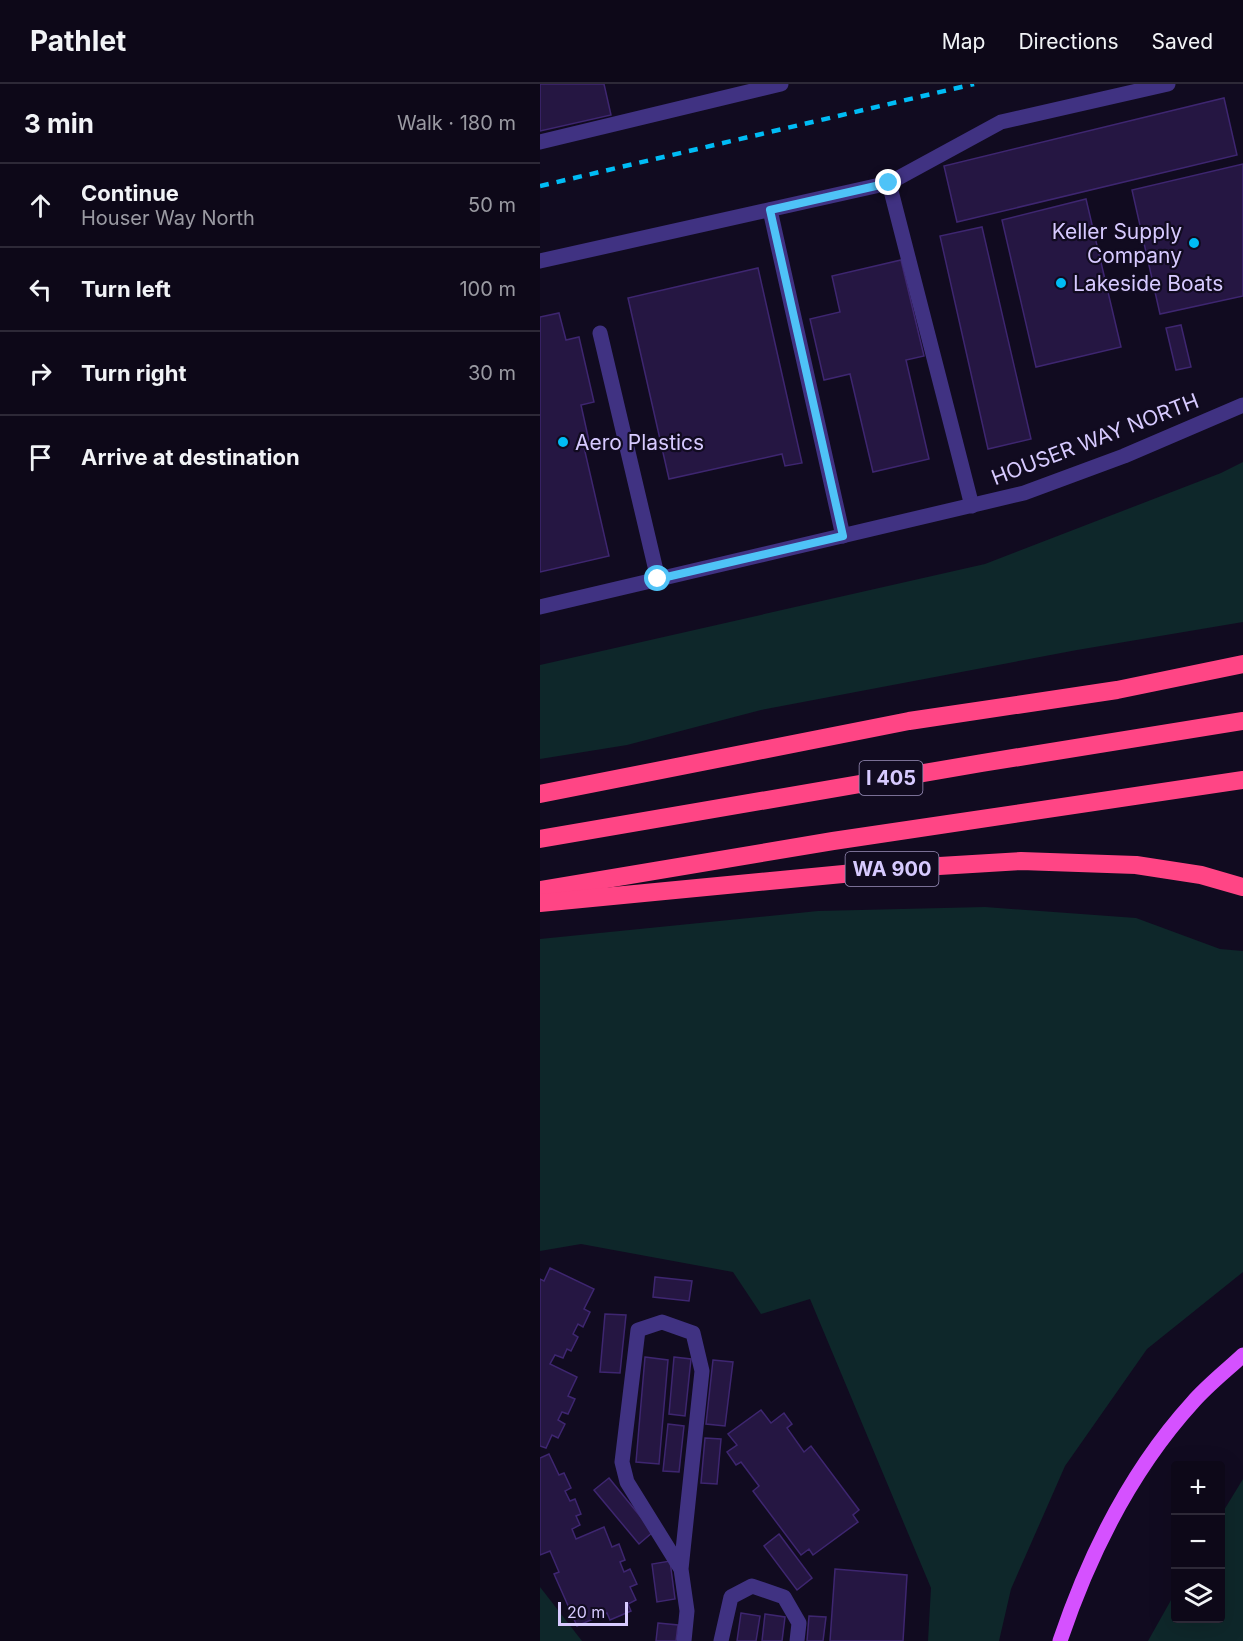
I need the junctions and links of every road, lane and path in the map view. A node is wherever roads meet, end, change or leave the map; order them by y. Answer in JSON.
{"nodes":[{"id":1,"x":781,"y":84,"type":"edge"},
{"id":2,"x":1168,"y":84,"type":"edge"},
{"id":3,"x":540,"y":142,"type":"edge"},
{"id":4,"x":889,"y":183,"type":"junction"},
{"id":5,"x":770,"y":210,"type":"junction"},
{"id":6,"x":540,"y":261,"type":"edge"},
{"id":7,"x":600,"y":333,"type":"dead end"},
{"id":8,"x":1243,"y":405,"type":"edge"},
{"id":9,"x":972,"y":506,"type":"junction"},
{"id":10,"x":843,"y":536,"type":"junction"},
{"id":11,"x":658,"y":579,"type":"junction"},
{"id":12,"x":540,"y":607,"type":"edge"},
{"id":13,"x":1243,"y":664,"type":"edge"},
{"id":14,"x":1243,"y":721,"type":"edge"},
{"id":15,"x":1243,"y":780,"type":"edge"},
{"id":16,"x":540,"y":794,"type":"edge"},
{"id":17,"x":540,"y":839,"type":"edge"},
{"id":18,"x":1243,"y":887,"type":"edge"},
{"id":19,"x":540,"y":890,"type":"edge"},
{"id":20,"x":540,"y":903,"type":"edge"},
{"id":21,"x":1243,"y":1355,"type":"edge"},
{"id":22,"x":681,"y":1569,"type":"junction"},
{"id":23,"x":684,"y":1641,"type":"edge"},
{"id":24,"x":722,"y":1641,"type":"edge"},
{"id":25,"x":797,"y":1641,"type":"edge"},
{"id":26,"x":1060,"y":1641,"type":"edge"}],
"edges":[{"from":1,"to":3,"type":"street"},
{"from":2,"to":4,"type":"street"},
{"from":4,"to":5,"type":"street"},
{"from":4,"to":9,"type":"street"},
{"from":5,"to":6,"type":"street"},
{"from":5,"to":10,"type":"street"},
{"from":7,"to":11,"type":"street"},
{"from":8,"to":9,"type":"street","name":"HOUSER WAY NORTH"},
{"from":9,"to":10,"type":"street","name":"HOUSER WAY NORTH"},
{"from":10,"to":11,"type":"street","name":"HOUSER WAY NORTH"},
{"from":11,"to":12,"type":"street","name":"HOUSER WAY NORTH"},
{"from":13,"to":16,"type":"highway"},
{"from":14,"to":17,"type":"highway","number":"I 405"},
{"from":15,"to":19,"type":"highway"},
{"from":18,"to":20,"type":"highway","number":"WA 900"},
{"from":21,"to":26,"type":"main road"},
{"from":22,"to":22,"type":"street"},
{"from":22,"to":23,"type":"street"},
{"from":24,"to":25,"type":"street"}]}
